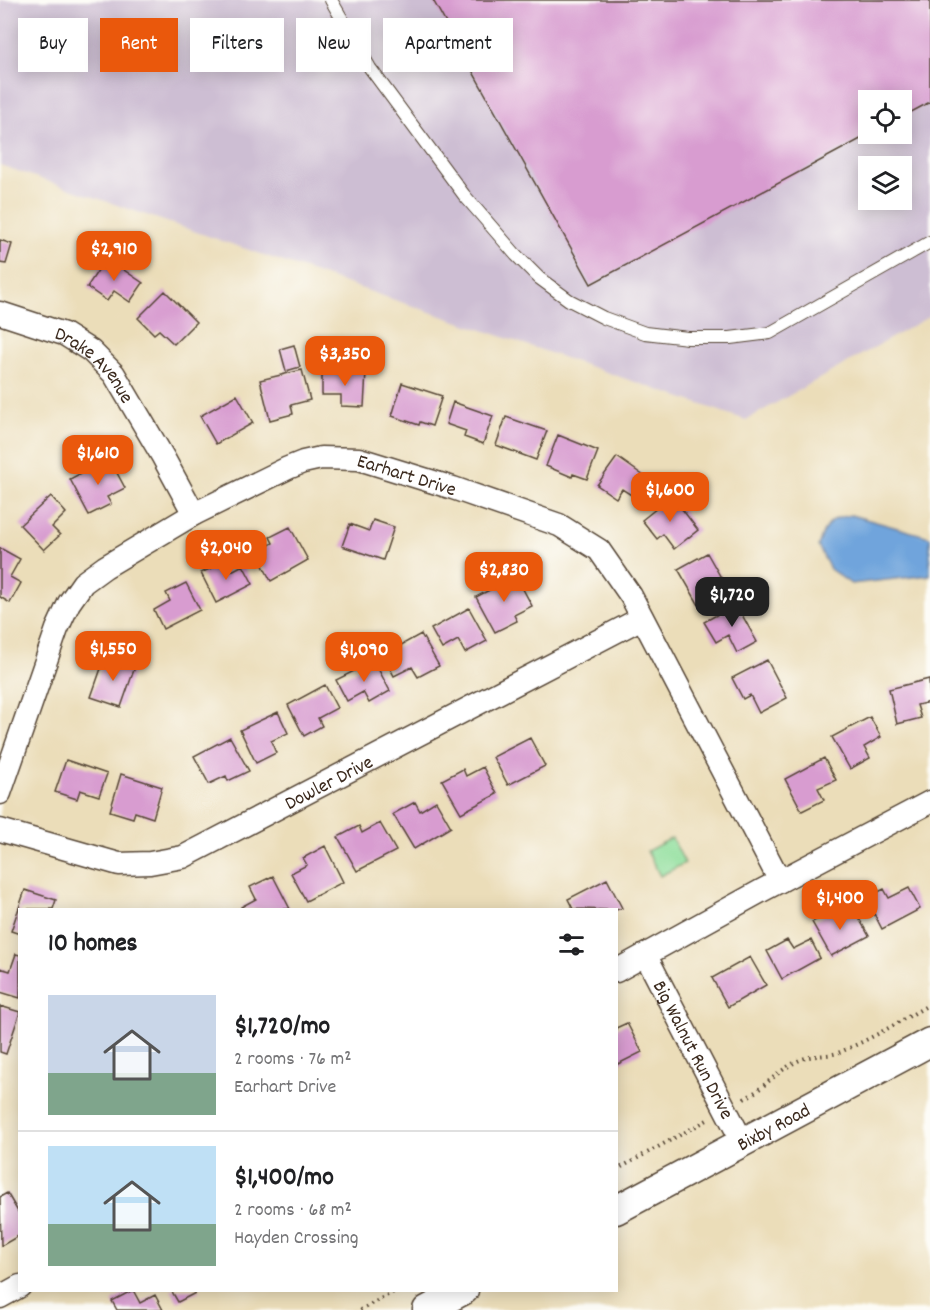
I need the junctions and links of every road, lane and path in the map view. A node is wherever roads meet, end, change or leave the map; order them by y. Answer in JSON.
{"nodes":[{"id":1,"x":331,"y":0,"type":"edge"},
{"id":2,"x":930,"y":242,"type":"edge"},
{"id":3,"x":0,"y":313,"type":"edge"},
{"id":4,"x":194,"y":514,"type":"junction"},
{"id":5,"x":642,"y":618,"type":"junction"},
{"id":6,"x":0,"y":793,"type":"edge"},
{"id":7,"x":930,"y":801,"type":"edge"},
{"id":8,"x":0,"y":830,"type":"edge"},
{"id":9,"x":780,"y":881,"type":"junction"},
{"id":10,"x":646,"y":956,"type":"junction"},
{"id":11,"x":618,"y":970,"type":"edge"},
{"id":12,"x":930,"y":1004,"type":"edge"},
{"id":13,"x":930,"y":1042,"type":"edge"},
{"id":14,"x":726,"y":1110,"type":"junction"},
{"id":15,"x":743,"y":1143,"type":"junction"},
{"id":16,"x":618,"y":1169,"type":"edge"},
{"id":17,"x":618,"y":1209,"type":"edge"},
{"id":18,"x":18,"y":1287,"type":"edge"},
{"id":19,"x":393,"y":1292,"type":"edge"},
{"id":20,"x":461,"y":1292,"type":"edge"},
{"id":21,"x":0,"y":1297,"type":"edge"},
{"id":22,"x":360,"y":1310,"type":"edge"},
{"id":23,"x":427,"y":1310,"type":"edge"}],
"edges":[{"from":1,"to":2,"type":"lane"},
{"from":3,"to":4,"type":"street","name":"Drake Avenue"},
{"from":4,"to":5,"type":"street","name":"Earhart Drive"},
{"from":4,"to":6,"type":"street","name":"Earhart Drive"},
{"from":5,"to":8,"type":"street","name":"Dowler Drive"},
{"from":5,"to":9,"type":"street","name":"Earhart Drive"},
{"from":7,"to":9,"type":"street"},
{"from":9,"to":10,"type":"street"},
{"from":10,"to":11,"type":"street"},
{"from":10,"to":14,"type":"street","name":"Big Walnut Run Drive"},
{"from":12,"to":14,"type":"path"},
{"from":13,"to":15,"type":"street","name":"Bixby Road"},
{"from":14,"to":15,"type":"street","name":"Big Walnut Run Drive"},
{"from":14,"to":16,"type":"path"},
{"from":15,"to":17,"type":"street","name":"Bixby Road"},
{"from":18,"to":21,"type":"street"},
{"from":19,"to":22,"type":"path"},
{"from":20,"to":23,"type":"street"}]}
